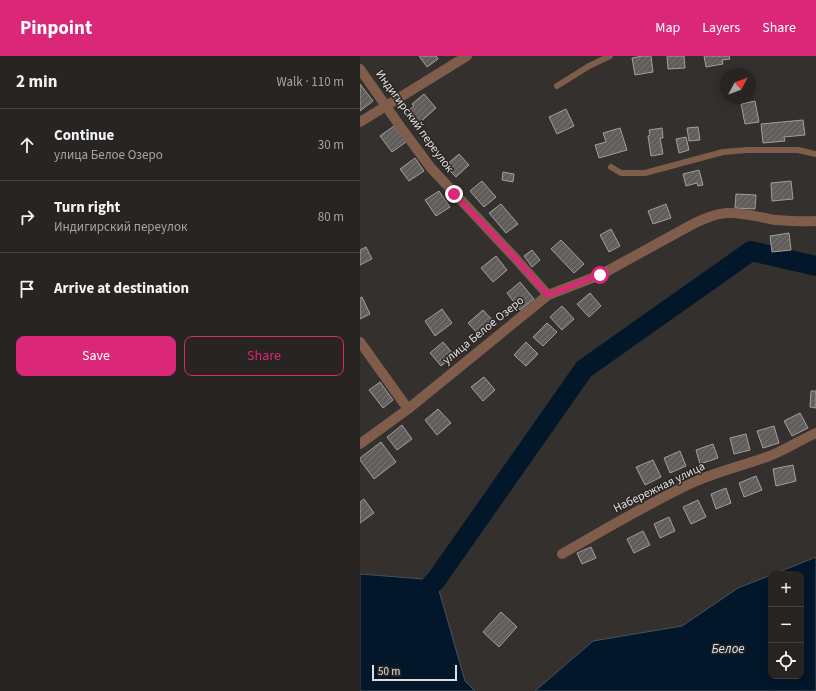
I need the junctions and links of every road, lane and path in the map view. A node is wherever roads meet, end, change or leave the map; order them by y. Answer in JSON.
{"nodes":[{"id":1,"x":467,"y":56,"type":"edge"},
{"id":2,"x":610,"y":56,"type":"edge"},
{"id":3,"x":453,"y":60,"type":"edge"},
{"id":4,"x":360,"y":68,"type":"edge"},
{"id":5,"x":557,"y":86,"type":"dead end"},
{"id":6,"x":386,"y":105,"type":"junction"},
{"id":7,"x":360,"y":122,"type":"edge"},
{"id":8,"x":816,"y":154,"type":"edge"},
{"id":9,"x":610,"y":167,"type":"dead end"},
{"id":10,"x":816,"y":221,"type":"edge"},
{"id":11,"x":548,"y":295,"type":"junction"},
{"id":12,"x":360,"y":342,"type":"edge"},
{"id":13,"x":408,"y":408,"type":"junction"},
{"id":14,"x":816,"y":433,"type":"edge"},
{"id":15,"x":360,"y":444,"type":"edge"},
{"id":16,"x":562,"y":554,"type":"dead end"}],
"edges":[{"from":1,"to":3,"type":"street"},
{"from":2,"to":5,"type":"lane"},
{"from":3,"to":6,"type":"street"},
{"from":4,"to":6,"type":"street","name":"Индигирский переулок"},
{"from":6,"to":7,"type":"street"},
{"from":6,"to":11,"type":"street","name":"Индигирский переулок"},
{"from":8,"to":9,"type":"lane"},
{"from":10,"to":11,"type":"street","name":"улица Белое Озеро"},
{"from":11,"to":13,"type":"street","name":"улица Белое Озеро"},
{"from":12,"to":13,"type":"street"},
{"from":13,"to":15,"type":"street","name":"улица Белое Озеро"},
{"from":14,"to":16,"type":"street","name":"Набережная улица"}]}
